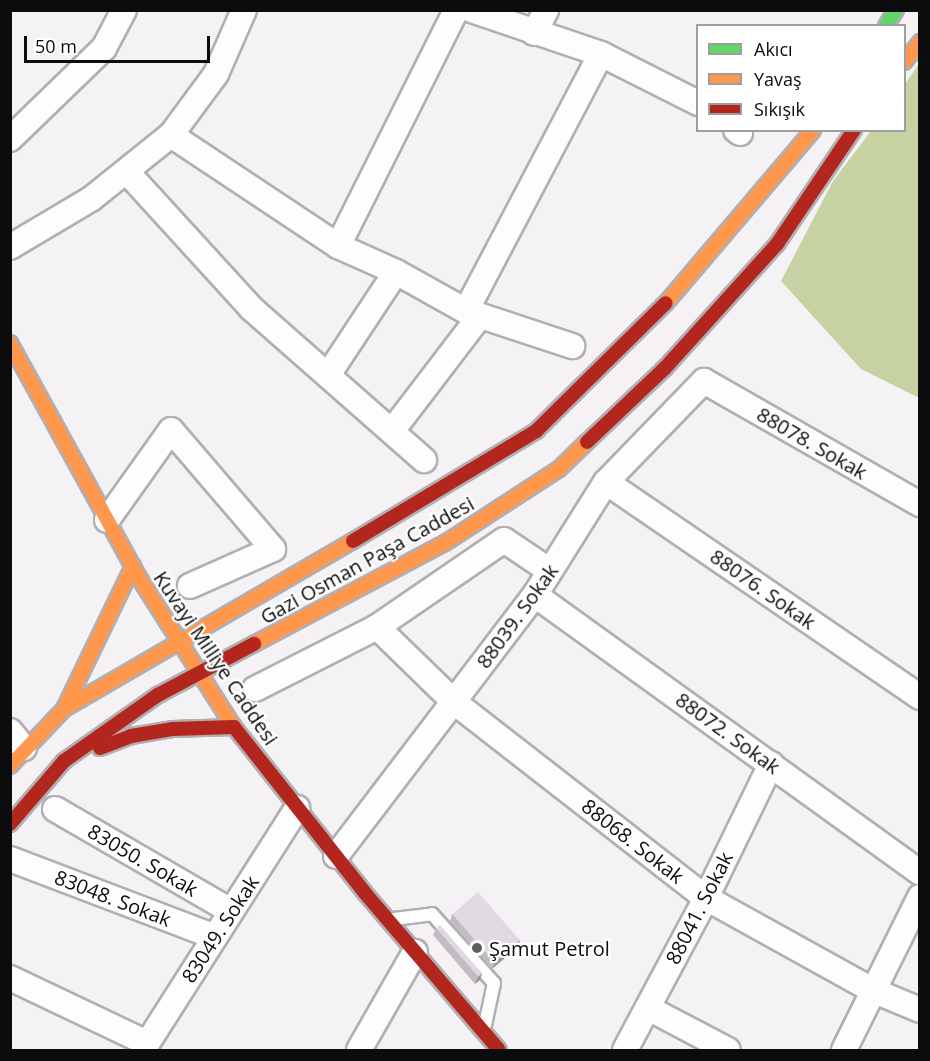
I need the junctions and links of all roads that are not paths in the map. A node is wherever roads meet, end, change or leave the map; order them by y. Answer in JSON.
{"nodes":[{"id":1,"x":123,"y":10,"type":"edge"},
{"id":2,"x":244,"y":10,"type":"edge"},
{"id":3,"x":456,"y":10,"type":"edge"},
{"id":4,"x":471,"y":10,"type":"edge"},
{"id":5,"x":546,"y":10,"type":"edge"},
{"id":6,"x":896,"y":10,"type":"edge"},
{"id":7,"x":887,"y":24,"type":"edge"},
{"id":8,"x":534,"y":33,"type":"junction"},
{"id":9,"x":920,"y":42,"type":"edge"},
{"id":10,"x":601,"y":54,"type":"junction"},
{"id":11,"x":906,"y":60,"type":"edge"},
{"id":12,"x":696,"y":102,"type":"edge"},
{"id":13,"x":811,"y":132,"type":"edge"},
{"id":14,"x":853,"y":132,"type":"edge"},
{"id":15,"x":171,"y":135,"type":"junction"},
{"id":16,"x":10,"y":139,"type":"edge"},
{"id":17,"x":127,"y":172,"type":"junction"},
{"id":18,"x":338,"y":246,"type":"junction"},
{"id":19,"x":10,"y":247,"type":"edge"},
{"id":20,"x":396,"y":272,"type":"junction"},
{"id":21,"x":473,"y":313,"type":"junction"},
{"id":22,"x":10,"y":343,"type":"edge"},
{"id":23,"x":572,"y":346,"type":"dead end"},
{"id":24,"x":328,"y":375,"type":"junction"},
{"id":25,"x":704,"y":381,"type":"joint"},
{"id":26,"x":392,"y":431,"type":"junction"},
{"id":27,"x":424,"y":460,"type":"dead end"},
{"id":28,"x":606,"y":482,"type":"junction"},
{"id":29,"x":920,"y":504,"type":"edge"},
{"id":30,"x":108,"y":520,"type":"junction"},
{"id":31,"x":133,"y":566,"type":"junction"},
{"id":32,"x":550,"y":571,"type":"junction"},
{"id":33,"x":190,"y":586,"type":"dead end"},
{"id":34,"x":535,"y":595,"type":"junction"},
{"id":35,"x":377,"y":627,"type":"junction"},
{"id":36,"x":179,"y":642,"type":"junction"},
{"id":37,"x":199,"y":674,"type":"junction"},
{"id":38,"x":255,"y":689,"type":"dead end"},
{"id":39,"x":920,"y":697,"type":"edge"},
{"id":40,"x":454,"y":702,"type":"junction"},
{"id":41,"x":63,"y":709,"type":"junction"},
{"id":42,"x":234,"y":727,"type":"junction"},
{"id":43,"x":15,"y":748,"type":"edge"},
{"id":44,"x":64,"y":761,"type":"junction"},
{"id":45,"x":771,"y":764,"type":"junction"},
{"id":46,"x":297,"y":808,"type":"junction"},
{"id":47,"x":56,"y":810,"type":"dead end"},
{"id":48,"x":10,"y":824,"type":"edge"},
{"id":49,"x":336,"y":856,"type":"junction"},
{"id":50,"x":10,"y":859,"type":"edge"},
{"id":51,"x":920,"y":873,"type":"edge"},
{"id":52,"x":920,"y":897,"type":"edge"},
{"id":53,"x":706,"y":898,"type":"junction"},
{"id":54,"x":231,"y":911,"type":"junction"},
{"id":55,"x":388,"y":920,"type":"junction"},
{"id":56,"x":215,"y":937,"type":"junction"},
{"id":57,"x":415,"y":952,"type":"junction"},
{"id":58,"x":10,"y":978,"type":"edge"},
{"id":59,"x":873,"y":990,"type":"junction"},
{"id":60,"x":648,"y":1008,"type":"junction"},
{"id":61,"x":920,"y":1010,"type":"edge"},
{"id":62,"x":483,"y":1032,"type":"junction"},
{"id":63,"x":145,"y":1046,"type":"edge"},
{"id":64,"x":359,"y":1050,"type":"edge"},
{"id":65,"x":499,"y":1050,"type":"edge"},
{"id":66,"x":625,"y":1050,"type":"edge"},
{"id":67,"x":728,"y":1050,"type":"edge"},
{"id":68,"x":844,"y":1050,"type":"edge"}],
"edges":[{"from":1,"to":16,"type":"street"},
{"from":2,"to":15,"type":"street"},
{"from":3,"to":18,"type":"street"},
{"from":4,"to":8,"type":"street"},
{"from":5,"to":8,"type":"street"},
{"from":6,"to":7,"type":"main road"},
{"from":8,"to":10,"type":"street"},
{"from":9,"to":11,"type":"main road"},
{"from":10,"to":12,"type":"street"},
{"from":10,"to":21,"type":"street"},
{"from":13,"to":36,"type":"main road","name":"Gazi Osman Paşa Caddesi"},
{"from":14,"to":37,"type":"main road","name":"Gazi Osman Paşa Caddesi"},
{"from":15,"to":17,"type":"street"},
{"from":15,"to":18,"type":"street"},
{"from":17,"to":19,"type":"street"},
{"from":17,"to":24,"type":"street"},
{"from":18,"to":20,"type":"street"},
{"from":20,"to":21,"type":"street"},
{"from":20,"to":24,"type":"street"},
{"from":21,"to":23,"type":"street"},
{"from":21,"to":26,"type":"street"},
{"from":22,"to":30,"type":"main road","name":"Kuvayi Milliye Caddesi"},
{"from":24,"to":26,"type":"street"},
{"from":25,"to":28,"type":"street","name":"88039. Sokak"},
{"from":25,"to":29,"type":"street","name":"88078. Sokak"},
{"from":26,"to":27,"type":"street"},
{"from":28,"to":32,"type":"street","name":"88039. Sokak"},
{"from":28,"to":39,"type":"street","name":"88076. Sokak"},
{"from":30,"to":31,"type":"main road","name":"Kuvayi Milliye Caddesi"},
{"from":30,"to":33,"type":"street"},
{"from":31,"to":36,"type":"main road","name":"Kuvayi Milliye Caddesi"},
{"from":31,"to":41,"type":"main road"},
{"from":32,"to":34,"type":"street","name":"88039. Sokak"},
{"from":32,"to":35,"type":"street"},
{"from":34,"to":40,"type":"street","name":"88039. Sokak"},
{"from":34,"to":45,"type":"street","name":"88072. Sokak"},
{"from":35,"to":38,"type":"street"},
{"from":35,"to":40,"type":"street","name":"88068. Sokak"},
{"from":36,"to":37,"type":"main road","name":"Kuvayi Milliye Caddesi"},
{"from":36,"to":41,"type":"main road","name":"Gazi Osman Paşa Caddesi"},
{"from":37,"to":42,"type":"main road","name":"Kuvayi Milliye Caddesi"},
{"from":37,"to":44,"type":"main road","name":"Gazi Osman Paşa Caddesi"},
{"from":40,"to":49,"type":"street","name":"88039. Sokak"},
{"from":40,"to":53,"type":"street","name":"88068. Sokak"},
{"from":41,"to":43,"type":"main road","name":"Gazi Osman Paşa Caddesi"},
{"from":42,"to":44,"type":"main road"},
{"from":42,"to":46,"type":"main road","name":"Kuvayi Milliye Caddesi"},
{"from":44,"to":48,"type":"main road","name":"Gazi Osman Paşa Caddesi"},
{"from":45,"to":51,"type":"street","name":"88072. Sokak"},
{"from":45,"to":53,"type":"street","name":"88041. Sokak"},
{"from":46,"to":49,"type":"main road","name":"Kuvayi Milliye Caddesi"},
{"from":46,"to":54,"type":"street","name":"83049. Sokak"},
{"from":47,"to":54,"type":"street","name":"83050. Sokak"},
{"from":49,"to":55,"type":"main road","name":"Kuvayi Milliye Caddesi"},
{"from":50,"to":56,"type":"street","name":"83048. Sokak"},
{"from":52,"to":59,"type":"street"},
{"from":53,"to":59,"type":"street","name":"88068. Sokak"},
{"from":53,"to":60,"type":"street","name":"88041. Sokak"},
{"from":54,"to":56,"type":"street","name":"83049. Sokak"},
{"from":55,"to":57,"type":"main road","name":"Kuvayi Milliye Caddesi"},
{"from":55,"to":62,"type":"lane"},
{"from":56,"to":63,"type":"street","name":"83049. Sokak"},
{"from":57,"to":62,"type":"main road","name":"Kuvayi Milliye Caddesi"},
{"from":57,"to":64,"type":"street"},
{"from":58,"to":63,"type":"street"},
{"from":59,"to":61,"type":"street","name":"88068. Sokak"},
{"from":59,"to":68,"type":"street"},
{"from":60,"to":66,"type":"street","name":"88041. Sokak"},
{"from":60,"to":67,"type":"street"},
{"from":62,"to":65,"type":"main road","name":"Kuvayi Milliye Caddesi"}]}
